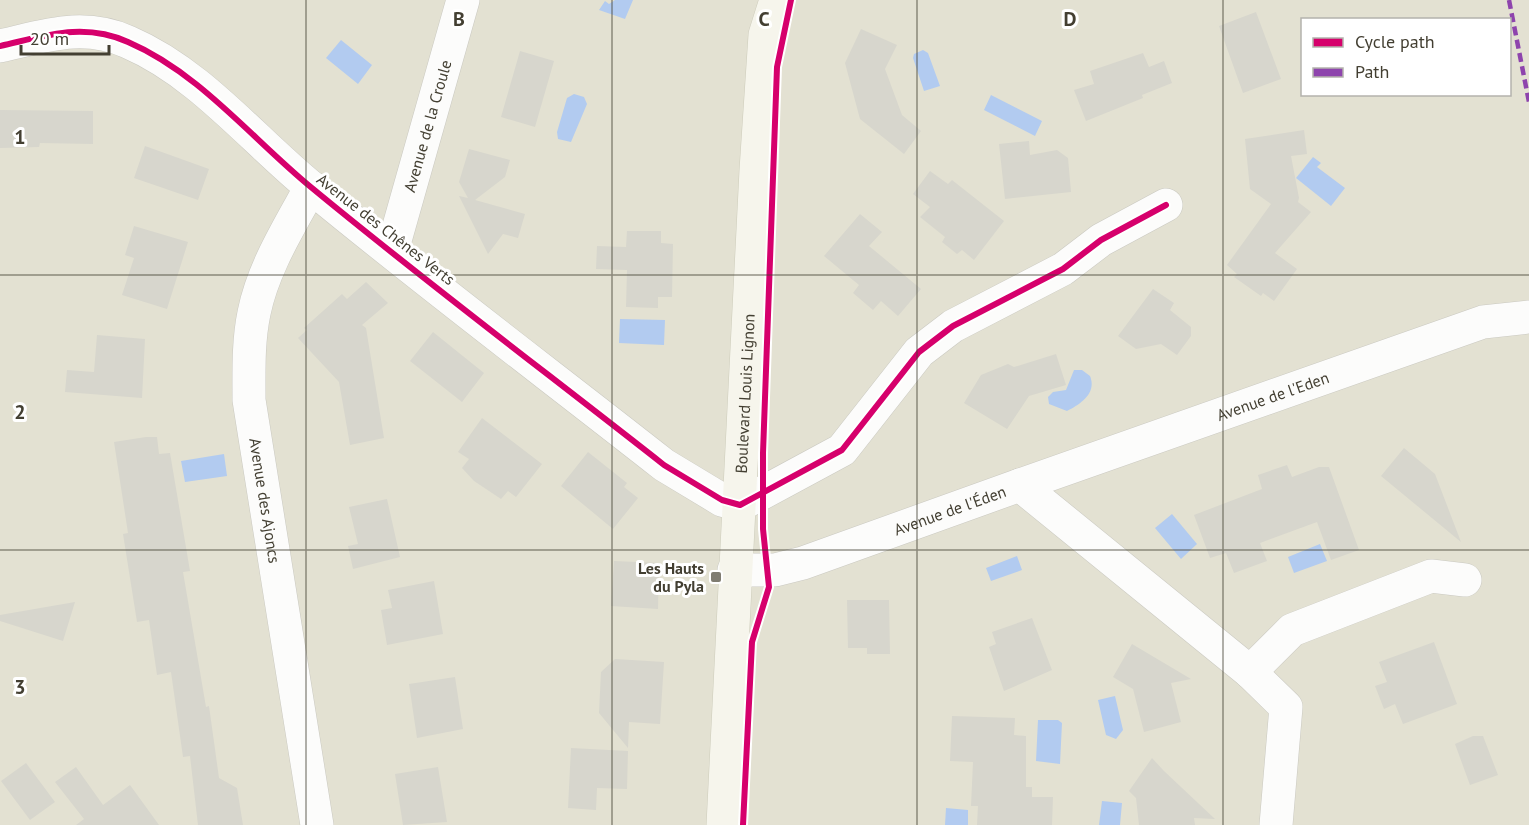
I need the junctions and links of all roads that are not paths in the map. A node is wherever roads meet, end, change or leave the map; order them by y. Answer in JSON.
{"nodes":[{"id":1,"x":463,"y":0,"type":"edge"},
{"id":2,"x":776,"y":0,"type":"edge"},
{"id":3,"x":0,"y":46,"type":"edge"},
{"id":4,"x":311,"y":187,"type":"junction"},
{"id":5,"x":1166,"y":205,"type":"dead end"},
{"id":6,"x":392,"y":251,"type":"junction"},
{"id":7,"x":1529,"y":317,"type":"edge"},
{"id":8,"x":1020,"y":485,"type":"junction"},
{"id":9,"x":740,"y":505,"type":"junction"},
{"id":10,"x":734,"y":570,"type":"junction"},
{"id":11,"x":1465,"y":580,"type":"dead end"},
{"id":12,"x":1250,"y":672,"type":"junction"},
{"id":13,"x":317,"y":825,"type":"edge"},
{"id":14,"x":723,"y":825,"type":"edge"},
{"id":15,"x":1277,"y":825,"type":"edge"}],
"edges":[{"from":1,"to":6,"type":"street","name":"Avenue de la Croule"},
{"from":2,"to":9,"type":"main road","name":"Boulevard Louis Lignon"},
{"from":3,"to":4,"type":"street","name":"Avenue des Chênes Verts"},
{"from":4,"to":6,"type":"street","name":"Avenue des Chênes Verts"},
{"from":4,"to":13,"type":"street","name":"Avenue des Ajoncs"},
{"from":5,"to":9,"type":"street"},
{"from":6,"to":9,"type":"street","name":"Avenue des Chênes Verts"},
{"from":7,"to":8,"type":"street","name":"Avenue de l'Eden"},
{"from":8,"to":10,"type":"street","name":"Avenue de l'Éden"},
{"from":8,"to":12,"type":"street","name":"Avenue de l'Éden"},
{"from":9,"to":10,"type":"main road","name":"Boulevard Louis Lignon"},
{"from":10,"to":14,"type":"main road","name":"Boulevard Louis Lignon"},
{"from":11,"to":12,"type":"street"},
{"from":12,"to":15,"type":"street","name":"Avenue de l'Éden"}]}
